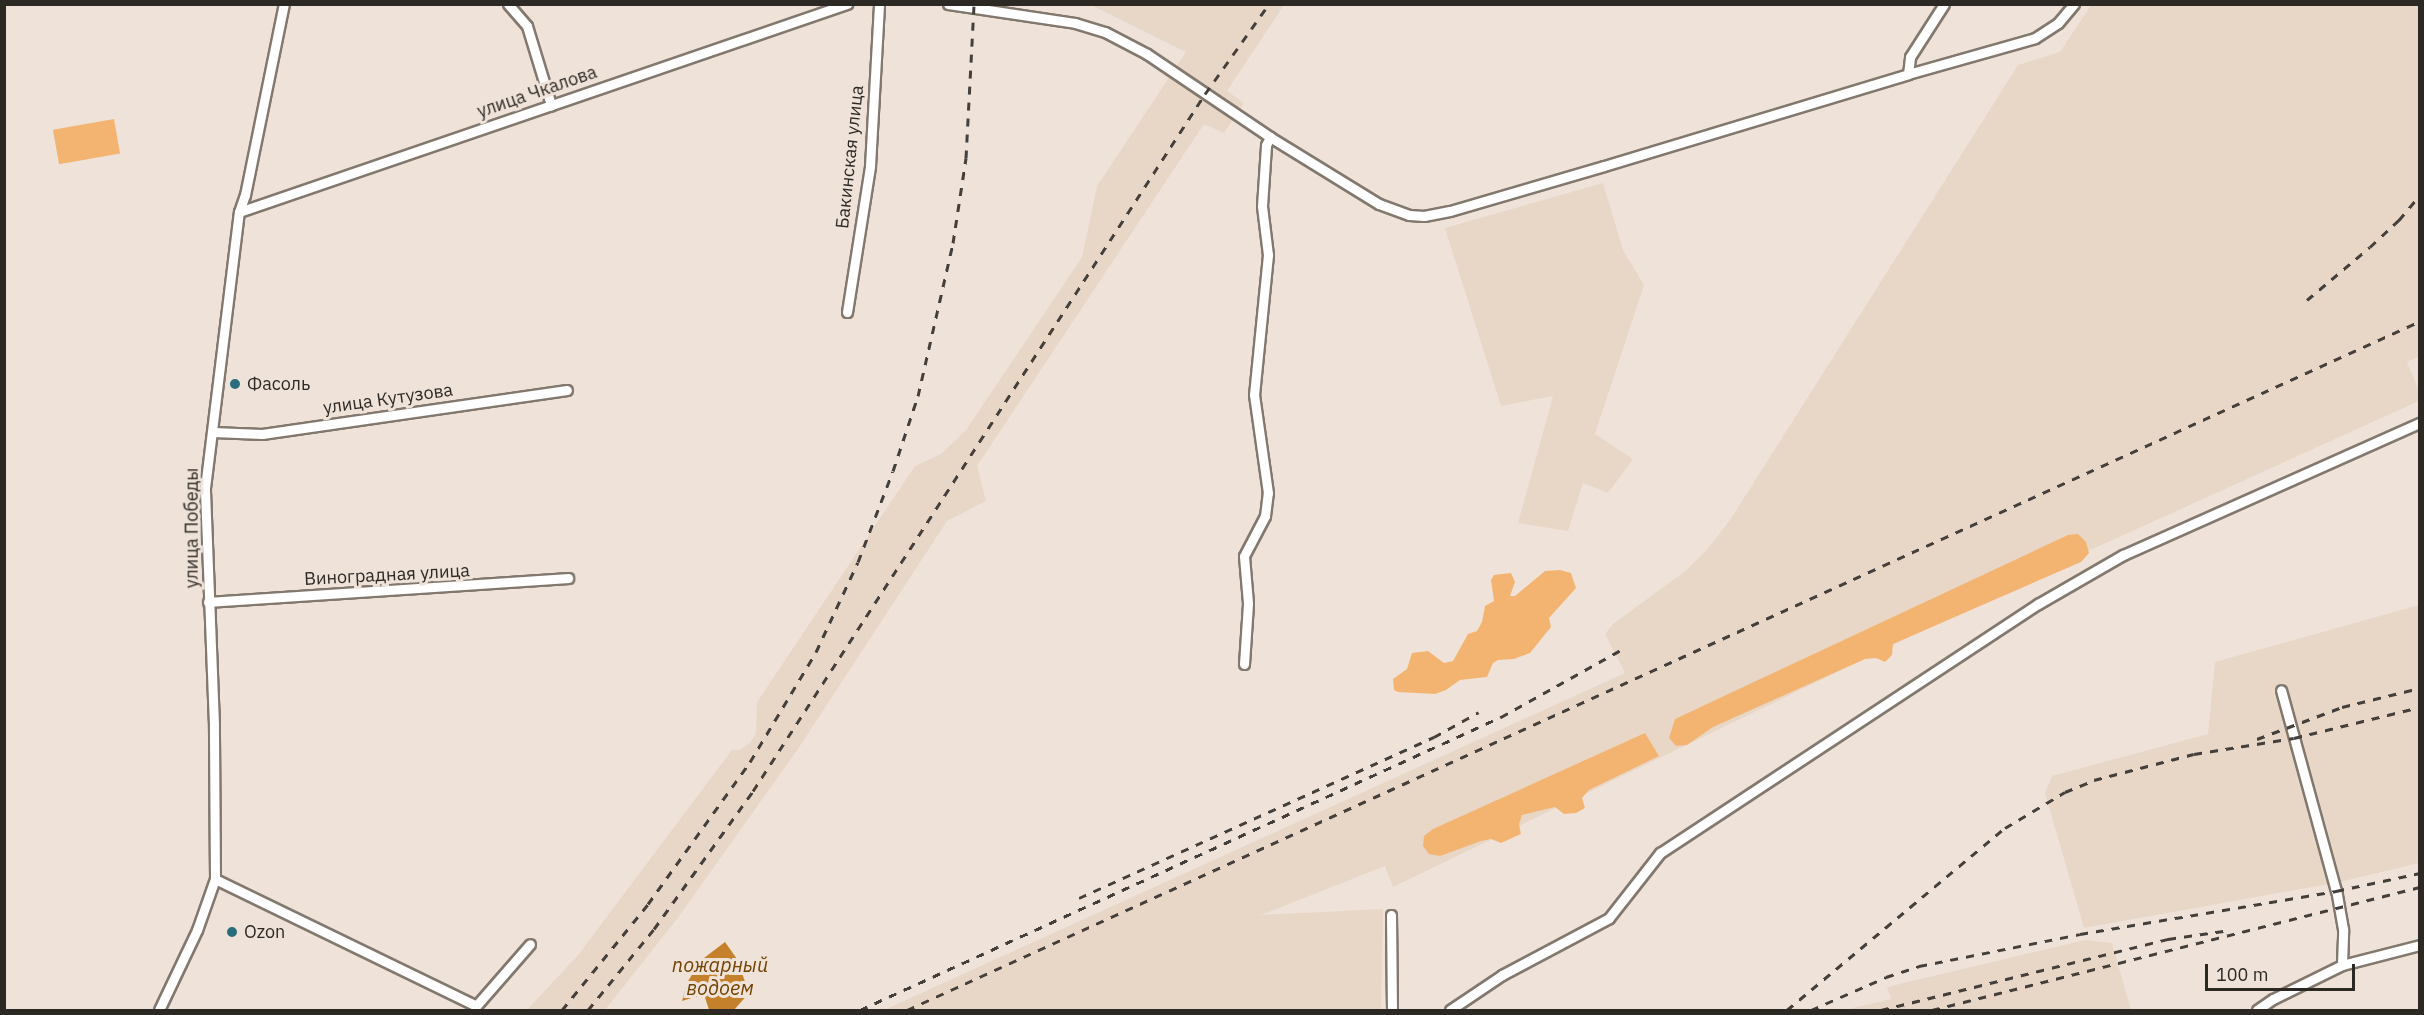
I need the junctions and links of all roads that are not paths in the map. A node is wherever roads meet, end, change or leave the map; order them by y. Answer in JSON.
{"nodes":[{"id":1,"x":284,"y":4,"type":"edge"},
{"id":2,"x":508,"y":4,"type":"edge"},
{"id":3,"x":847,"y":4,"type":"edge"},
{"id":4,"x":879,"y":4,"type":"edge"},
{"id":5,"x":948,"y":4,"type":"edge"},
{"id":6,"x":1944,"y":4,"type":"edge"},
{"id":7,"x":2074,"y":4,"type":"edge"},
{"id":8,"x":834,"y":6,"type":"edge"},
{"id":9,"x":1908,"y":74,"type":"junction"},
{"id":10,"x":551,"y":105,"type":"junction"},
{"id":11,"x":1270,"y":136,"type":"junction"},
{"id":12,"x":239,"y":212,"type":"junction"},
{"id":13,"x":847,"y":312,"type":"dead end"},
{"id":14,"x":567,"y":390,"type":"dead end"},
{"id":15,"x":2420,"y":423,"type":"edge"},
{"id":16,"x":213,"y":432,"type":"junction"},
{"id":17,"x":568,"y":579,"type":"dead end"},
{"id":18,"x":208,"y":602,"type":"junction"},
{"id":19,"x":1244,"y":664,"type":"dead end"},
{"id":20,"x":2281,"y":690,"type":"dead end"},
{"id":21,"x":215,"y":879,"type":"junction"},
{"id":22,"x":1391,"y":915,"type":"dead end"},
{"id":23,"x":530,"y":944,"type":"dead end"},
{"id":24,"x":2420,"y":945,"type":"edge"},
{"id":25,"x":2342,"y":965,"type":"junction"},
{"id":26,"x":159,"y":1011,"type":"edge"},
{"id":27,"x":1392,"y":1011,"type":"edge"},
{"id":28,"x":1450,"y":1011,"type":"edge"},
{"id":29,"x":2258,"y":1011,"type":"edge"}],
"edges":[{"from":1,"to":12,"type":"street","name":"улица Победы"},
{"from":2,"to":10,"type":"street"},
{"from":3,"to":8,"type":"street","name":"улица Чкалова"},
{"from":4,"to":13,"type":"street","name":"Бакинская улица"},
{"from":5,"to":11,"type":"street"},
{"from":6,"to":9,"type":"street"},
{"from":7,"to":9,"type":"street"},
{"from":8,"to":10,"type":"street","name":"улица Чкалова"},
{"from":9,"to":11,"type":"street"},
{"from":10,"to":12,"type":"street","name":"улица Чкалова"},
{"from":11,"to":19,"type":"street"},
{"from":12,"to":16,"type":"street","name":"улица Победы"},
{"from":14,"to":16,"type":"street","name":"улица Кутузова"},
{"from":15,"to":28,"type":"street"},
{"from":16,"to":18,"type":"street","name":"улица Победы"},
{"from":17,"to":18,"type":"street","name":"Виноградная улица"},
{"from":18,"to":21,"type":"street","name":"улица Победы"},
{"from":20,"to":25,"type":"street"},
{"from":21,"to":23,"type":"street"},
{"from":21,"to":26,"type":"street","name":"улица Победы"},
{"from":22,"to":27,"type":"street"},
{"from":24,"to":25,"type":"street"},
{"from":25,"to":29,"type":"street"}]}
